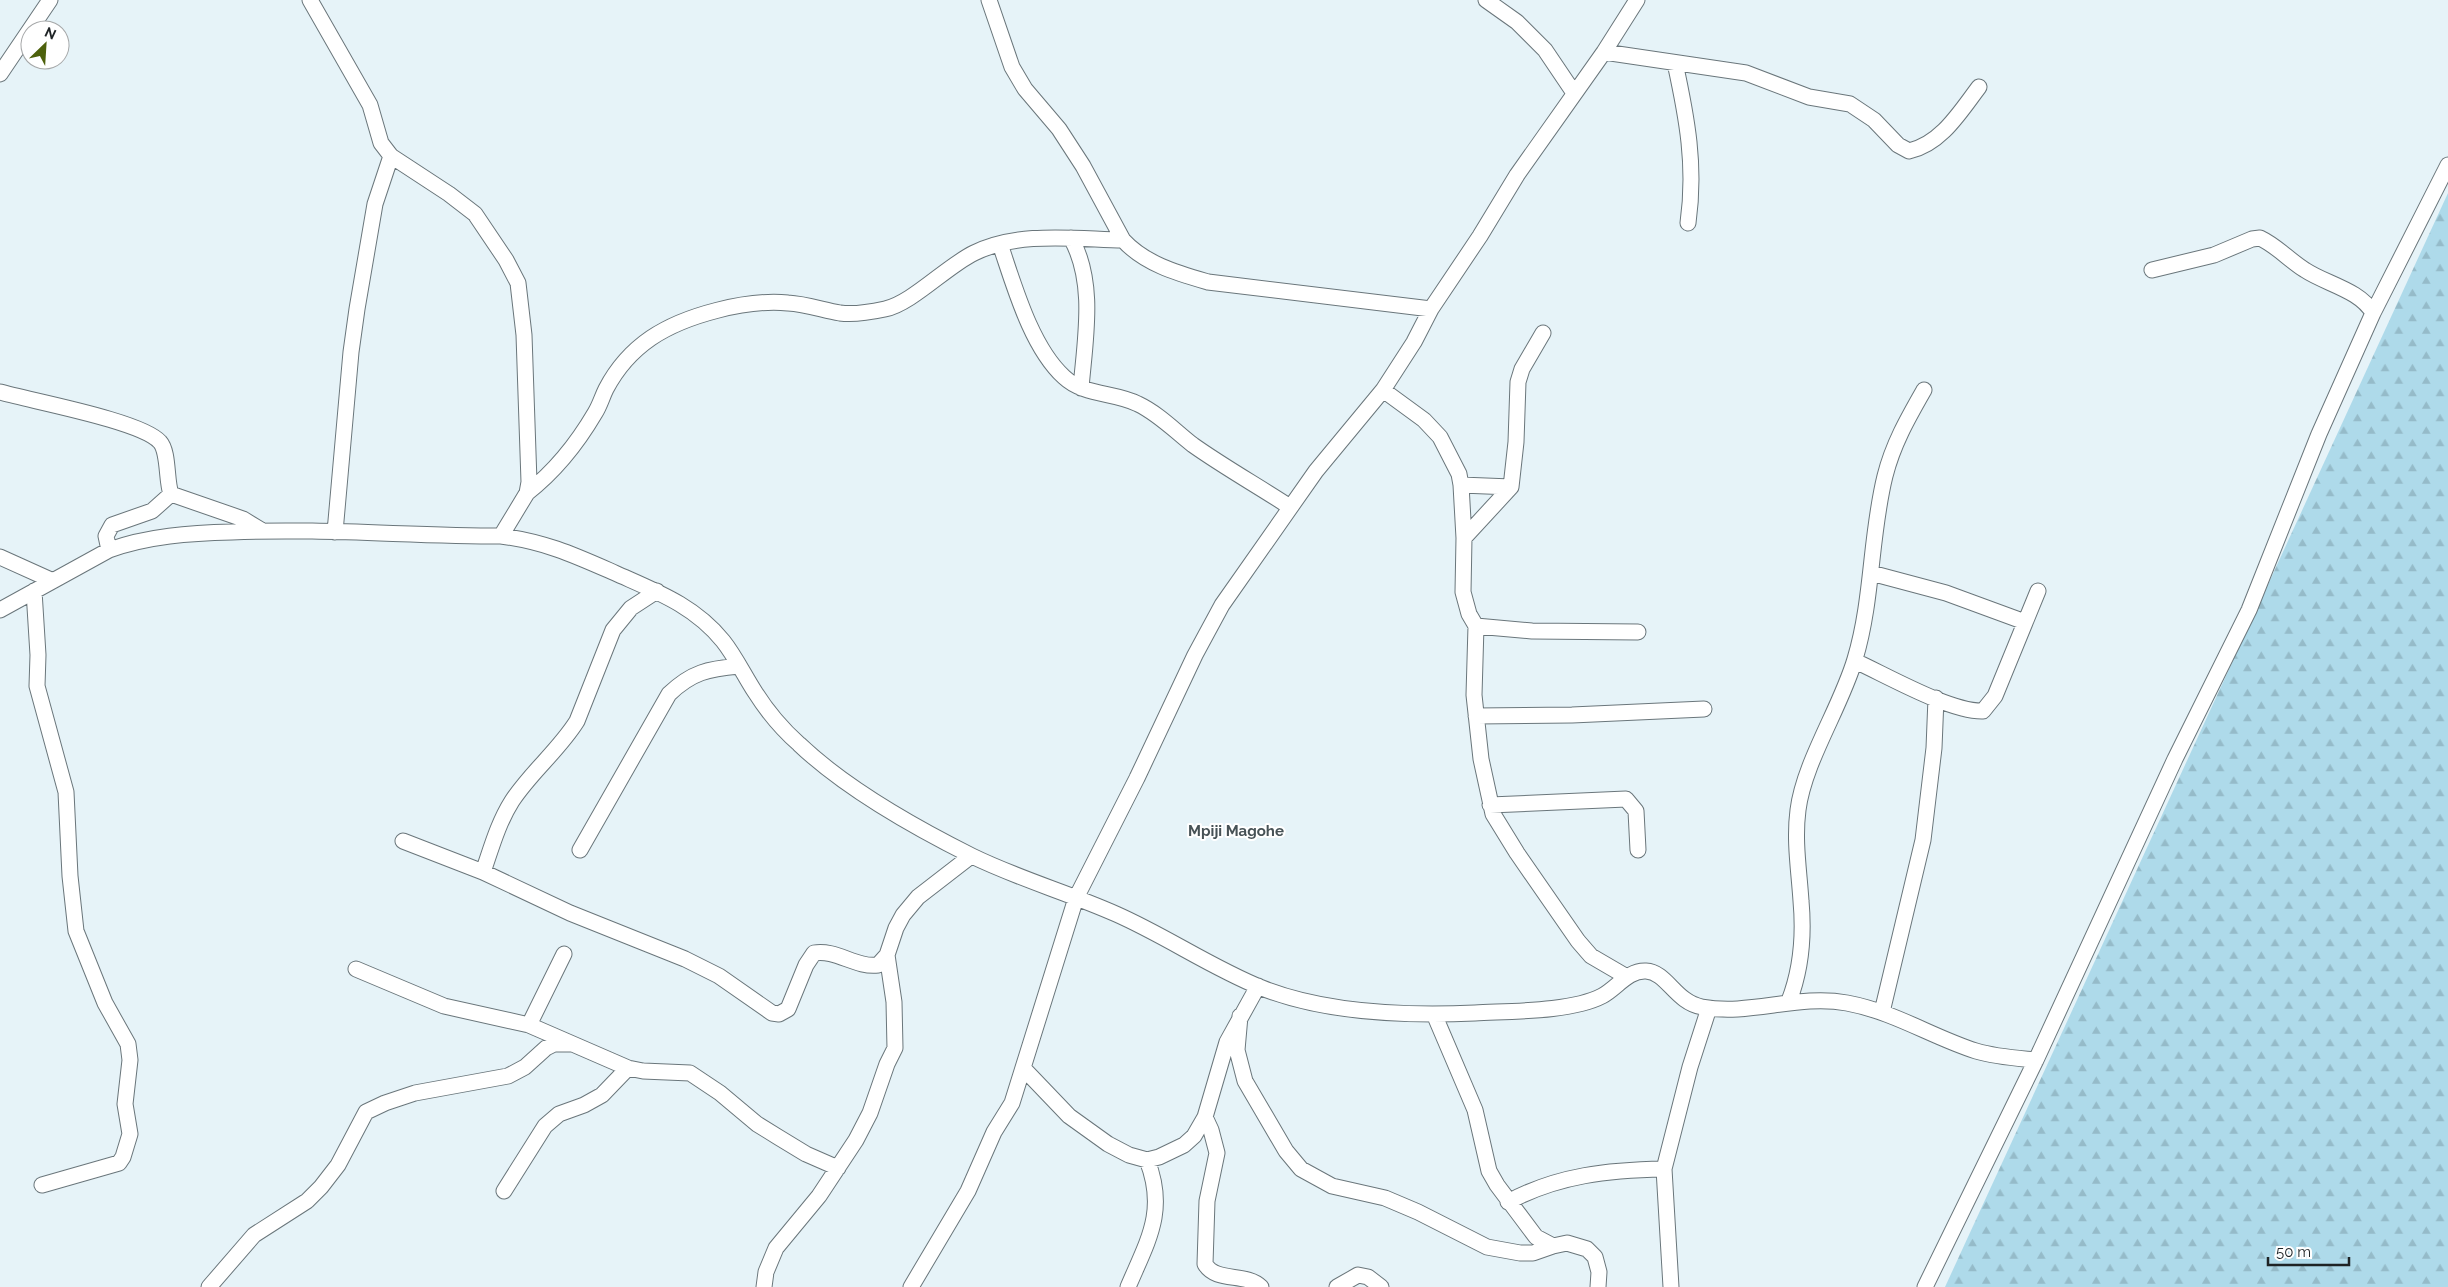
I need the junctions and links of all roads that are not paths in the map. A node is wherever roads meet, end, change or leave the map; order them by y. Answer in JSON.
{"nodes":[{"id":1,"x":50,"y":0,"type":"edge"},
{"id":2,"x":310,"y":0,"type":"edge"},
{"id":3,"x":989,"y":0,"type":"edge"},
{"id":4,"x":1486,"y":0,"type":"edge"},
{"id":5,"x":1637,"y":0,"type":"edge"},
{"id":6,"x":1604,"y":52,"type":"junction"},
{"id":7,"x":1675,"y":63,"type":"junction"},
{"id":8,"x":0,"y":74,"type":"edge"},
{"id":9,"x":1979,"y":87,"type":"dead end"},
{"id":10,"x":1574,"y":93,"type":"junction"},
{"id":11,"x":391,"y":156,"type":"junction"},
{"id":12,"x":2448,"y":165,"type":"edge"},
{"id":13,"x":1688,"y":223,"type":"dead end"},
{"id":14,"x":1071,"y":238,"type":"junction"},
{"id":15,"x":1123,"y":240,"type":"junction"},
{"id":16,"x":1000,"y":244,"type":"junction"},
{"id":17,"x":2152,"y":270,"type":"dead end"},
{"id":18,"x":1431,"y":309,"type":"junction"},
{"id":19,"x":2373,"y":313,"type":"junction"},
{"id":20,"x":1543,"y":333,"type":"dead end"},
{"id":21,"x":1081,"y":388,"type":"junction"},
{"id":22,"x":1383,"y":390,"type":"junction"},
{"id":23,"x":1924,"y":390,"type":"dead end"},
{"id":24,"x":0,"y":392,"type":"edge"},
{"id":25,"x":1461,"y":485,"type":"junction"},
{"id":26,"x":1511,"y":487,"type":"junction"},
{"id":27,"x":527,"y":493,"type":"junction"},
{"id":28,"x":171,"y":494,"type":"junction"},
{"id":29,"x":1290,"y":507,"type":"junction"},
{"id":30,"x":260,"y":530,"type":"junction"},
{"id":31,"x":335,"y":532,"type":"junction"},
{"id":32,"x":501,"y":536,"type":"junction"},
{"id":33,"x":1464,"y":538,"type":"junction"},
{"id":34,"x":109,"y":550,"type":"junction"},
{"id":35,"x":0,"y":557,"type":"edge"},
{"id":36,"x":1871,"y":574,"type":"junction"},
{"id":37,"x":51,"y":580,"type":"junction"},
{"id":38,"x":34,"y":590,"type":"junction"},
{"id":39,"x":657,"y":591,"type":"junction"},
{"id":40,"x":2038,"y":591,"type":"dead end"},
{"id":41,"x":0,"y":610,"type":"edge"},
{"id":42,"x":2025,"y":622,"type":"junction"},
{"id":43,"x":1476,"y":626,"type":"junction"},
{"id":44,"x":1638,"y":632,"type":"dead end"},
{"id":45,"x":1855,"y":661,"type":"junction"},
{"id":46,"x":739,"y":666,"type":"junction"},
{"id":47,"x":1936,"y":698,"type":"junction"},
{"id":48,"x":1704,"y":709,"type":"dead end"},
{"id":49,"x":1476,"y":716,"type":"junction"},
{"id":50,"x":1490,"y":805,"type":"junction"},
{"id":51,"x":403,"y":841,"type":"dead end"},
{"id":52,"x":580,"y":850,"type":"dead end"},
{"id":53,"x":1638,"y":850,"type":"dead end"},
{"id":54,"x":971,"y":856,"type":"junction"},
{"id":55,"x":483,"y":872,"type":"junction"},
{"id":56,"x":1076,"y":898,"type":"junction"},
{"id":57,"x":564,"y":954,"type":"dead end"},
{"id":58,"x":887,"y":956,"type":"junction"},
{"id":59,"x":356,"y":969,"type":"dead end"},
{"id":60,"x":1627,"y":977,"type":"junction"},
{"id":61,"x":1258,"y":986,"type":"junction"},
{"id":62,"x":1789,"y":1001,"type":"junction"},
{"id":63,"x":1709,"y":1008,"type":"junction"},
{"id":64,"x":1882,"y":1012,"type":"junction"},
{"id":65,"x":1434,"y":1014,"type":"junction"},
{"id":66,"x":1240,"y":1016,"type":"junction"},
{"id":67,"x":529,"y":1025,"type":"junction"},
{"id":68,"x":578,"y":1046,"type":"junction"},
{"id":69,"x":2036,"y":1060,"type":"junction"},
{"id":70,"x":628,"y":1068,"type":"junction"},
{"id":71,"x":1024,"y":1069,"type":"junction"},
{"id":72,"x":1205,"y":1117,"type":"junction"},
{"id":73,"x":1147,"y":1160,"type":"junction"},
{"id":74,"x":838,"y":1168,"type":"junction"},
{"id":75,"x":1664,"y":1169,"type":"junction"},
{"id":76,"x":42,"y":1185,"type":"dead end"},
{"id":77,"x":504,"y":1191,"type":"dead end"},
{"id":78,"x":1508,"y":1202,"type":"junction"},
{"id":79,"x":1553,"y":1246,"type":"junction"},
{"id":80,"x":209,"y":1287,"type":"edge"},
{"id":81,"x":764,"y":1287,"type":"edge"},
{"id":82,"x":911,"y":1287,"type":"edge"},
{"id":83,"x":1128,"y":1287,"type":"edge"},
{"id":84,"x":1261,"y":1287,"type":"edge"},
{"id":85,"x":1337,"y":1287,"type":"edge"},
{"id":86,"x":1381,"y":1287,"type":"edge"},
{"id":87,"x":1598,"y":1287,"type":"edge"},
{"id":88,"x":1672,"y":1287,"type":"edge"},
{"id":89,"x":1925,"y":1287,"type":"edge"}],
"edges":[{"from":1,"to":8,"type":"street"},
{"from":2,"to":11,"type":"street"},
{"from":3,"to":15,"type":"street"},
{"from":4,"to":10,"type":"street"},
{"from":5,"to":6,"type":"street"},
{"from":6,"to":7,"type":"street"},
{"from":6,"to":10,"type":"street"},
{"from":7,"to":9,"type":"street"},
{"from":7,"to":13,"type":"street"},
{"from":10,"to":18,"type":"street"},
{"from":11,"to":27,"type":"street"},
{"from":11,"to":31,"type":"street"},
{"from":12,"to":19,"type":"street"},
{"from":14,"to":15,"type":"street"},
{"from":14,"to":16,"type":"street"},
{"from":14,"to":21,"type":"street"},
{"from":15,"to":18,"type":"street"},
{"from":16,"to":21,"type":"street"},
{"from":16,"to":27,"type":"street"},
{"from":17,"to":19,"type":"street"},
{"from":18,"to":22,"type":"street"},
{"from":19,"to":69,"type":"street"},
{"from":20,"to":26,"type":"street"},
{"from":21,"to":29,"type":"street"},
{"from":22,"to":25,"type":"street"},
{"from":22,"to":29,"type":"street"},
{"from":23,"to":36,"type":"street"},
{"from":24,"to":28,"type":"street"},
{"from":25,"to":26,"type":"street"},
{"from":25,"to":33,"type":"street"},
{"from":26,"to":33,"type":"street"},
{"from":27,"to":32,"type":"street"},
{"from":28,"to":30,"type":"street"},
{"from":28,"to":34,"type":"street"},
{"from":29,"to":56,"type":"street"},
{"from":30,"to":31,"type":"street"},
{"from":30,"to":34,"type":"street"},
{"from":31,"to":32,"type":"street"},
{"from":32,"to":39,"type":"street"},
{"from":33,"to":43,"type":"street"},
{"from":34,"to":37,"type":"street"},
{"from":35,"to":37,"type":"street"},
{"from":36,"to":42,"type":"street"},
{"from":36,"to":45,"type":"street"},
{"from":37,"to":38,"type":"street"},
{"from":38,"to":41,"type":"street"},
{"from":38,"to":76,"type":"street"},
{"from":39,"to":46,"type":"street"},
{"from":39,"to":55,"type":"street"},
{"from":40,"to":42,"type":"street"},
{"from":42,"to":47,"type":"street"},
{"from":43,"to":44,"type":"street"},
{"from":43,"to":49,"type":"street"},
{"from":45,"to":47,"type":"street"},
{"from":45,"to":62,"type":"street"},
{"from":46,"to":52,"type":"street"},
{"from":46,"to":54,"type":"street"},
{"from":47,"to":64,"type":"street"},
{"from":48,"to":49,"type":"street"},
{"from":49,"to":50,"type":"street"},
{"from":50,"to":53,"type":"street"},
{"from":50,"to":60,"type":"street"},
{"from":51,"to":55,"type":"street"},
{"from":54,"to":56,"type":"street"},
{"from":54,"to":58,"type":"street"},
{"from":55,"to":58,"type":"street"},
{"from":56,"to":61,"type":"street"},
{"from":56,"to":71,"type":"street"},
{"from":57,"to":67,"type":"street"},
{"from":58,"to":74,"type":"street"},
{"from":59,"to":67,"type":"street"},
{"from":60,"to":63,"type":"street"},
{"from":60,"to":65,"type":"street"},
{"from":61,"to":65,"type":"street"},
{"from":61,"to":66,"type":"street"},
{"from":62,"to":63,"type":"street"},
{"from":62,"to":64,"type":"street"},
{"from":63,"to":75,"type":"street"},
{"from":64,"to":69,"type":"street"},
{"from":65,"to":78,"type":"street"},
{"from":66,"to":72,"type":"street"},
{"from":66,"to":79,"type":"street"},
{"from":67,"to":68,"type":"street"},
{"from":68,"to":70,"type":"street"},
{"from":68,"to":80,"type":"street"},
{"from":69,"to":89,"type":"street"},
{"from":70,"to":74,"type":"street"},
{"from":70,"to":77,"type":"street"},
{"from":71,"to":73,"type":"street"},
{"from":71,"to":82,"type":"street"},
{"from":72,"to":73,"type":"street"},
{"from":72,"to":84,"type":"street"},
{"from":73,"to":83,"type":"street"},
{"from":74,"to":81,"type":"street"},
{"from":75,"to":78,"type":"street"},
{"from":75,"to":88,"type":"street"},
{"from":78,"to":79,"type":"street"},
{"from":79,"to":87,"type":"street"},
{"from":85,"to":86,"type":"street"}]}
